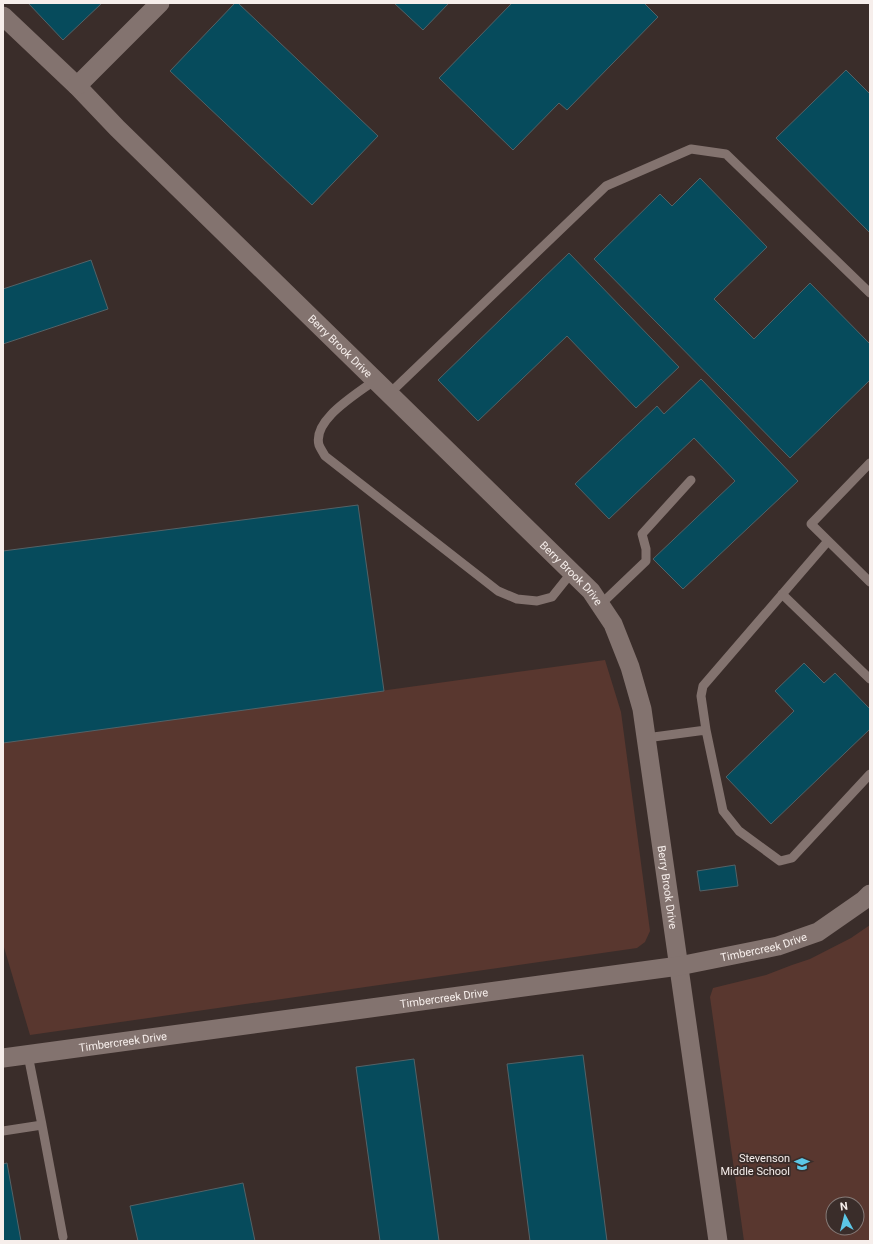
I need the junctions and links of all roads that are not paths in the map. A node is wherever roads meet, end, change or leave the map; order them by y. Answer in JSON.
{"nodes":[{"id":1,"x":160,"y":3,"type":"edge"},
{"id":2,"x":3,"y":16,"type":"edge"},
{"id":3,"x":77,"y":86,"type":"junction"},
{"id":4,"x":870,"y":293,"type":"edge"},
{"id":5,"x":375,"y":380,"type":"junction"},
{"id":6,"x":390,"y":394,"type":"junction"},
{"id":7,"x":870,"y":462,"type":"edge"},
{"id":8,"x":691,"y":480,"type":"dead end"},
{"id":9,"x":828,"y":541,"type":"junction"},
{"id":10,"x":572,"y":572,"type":"junction"},
{"id":11,"x":870,"y":582,"type":"edge"},
{"id":12,"x":782,"y":594,"type":"junction"},
{"id":13,"x":600,"y":605,"type":"junction"},
{"id":14,"x":870,"y":679,"type":"edge"},
{"id":15,"x":706,"y":730,"type":"junction"},
{"id":16,"x":646,"y":738,"type":"junction"},
{"id":17,"x":870,"y":774,"type":"edge"},
{"id":18,"x":870,"y":894,"type":"edge"},
{"id":19,"x":679,"y":966,"type":"junction"},
{"id":20,"x":28,"y":1055,"type":"junction"},
{"id":21,"x":3,"y":1058,"type":"edge"},
{"id":22,"x":42,"y":1124,"type":"junction"},
{"id":23,"x":3,"y":1131,"type":"edge"},
{"id":24,"x":63,"y":1237,"type":"dead end"},
{"id":25,"x":718,"y":1241,"type":"edge"}],
"edges":[{"from":1,"to":3,"type":"street"},
{"from":2,"to":3,"type":"street","name":"Berry Brook Drive"},
{"from":3,"to":5,"type":"street","name":"Berry Brook Drive"},
{"from":4,"to":6,"type":"lane"},
{"from":5,"to":6,"type":"street","name":"Berry Brook Drive"},
{"from":5,"to":10,"type":"lane"},
{"from":6,"to":10,"type":"street","name":"Berry Brook Drive"},
{"from":7,"to":9,"type":"lane"},
{"from":8,"to":13,"type":"lane"},
{"from":9,"to":11,"type":"lane"},
{"from":9,"to":12,"type":"lane"},
{"from":10,"to":13,"type":"street","name":"Berry Brook Drive"},
{"from":12,"to":14,"type":"lane"},
{"from":12,"to":15,"type":"lane"},
{"from":13,"to":16,"type":"street","name":"Berry Brook Drive"},
{"from":15,"to":16,"type":"lane"},
{"from":15,"to":17,"type":"lane"},
{"from":16,"to":19,"type":"street","name":"Berry Brook Drive"},
{"from":18,"to":19,"type":"street","name":"Timbercreek Drive"},
{"from":19,"to":20,"type":"street","name":"Timbercreek Drive"},
{"from":19,"to":25,"type":"street","name":"Berry Brook Drive"},
{"from":20,"to":21,"type":"street","name":"Timbercreek Drive"},
{"from":20,"to":22,"type":"lane"},
{"from":22,"to":23,"type":"lane"},
{"from":22,"to":24,"type":"lane"}]}
